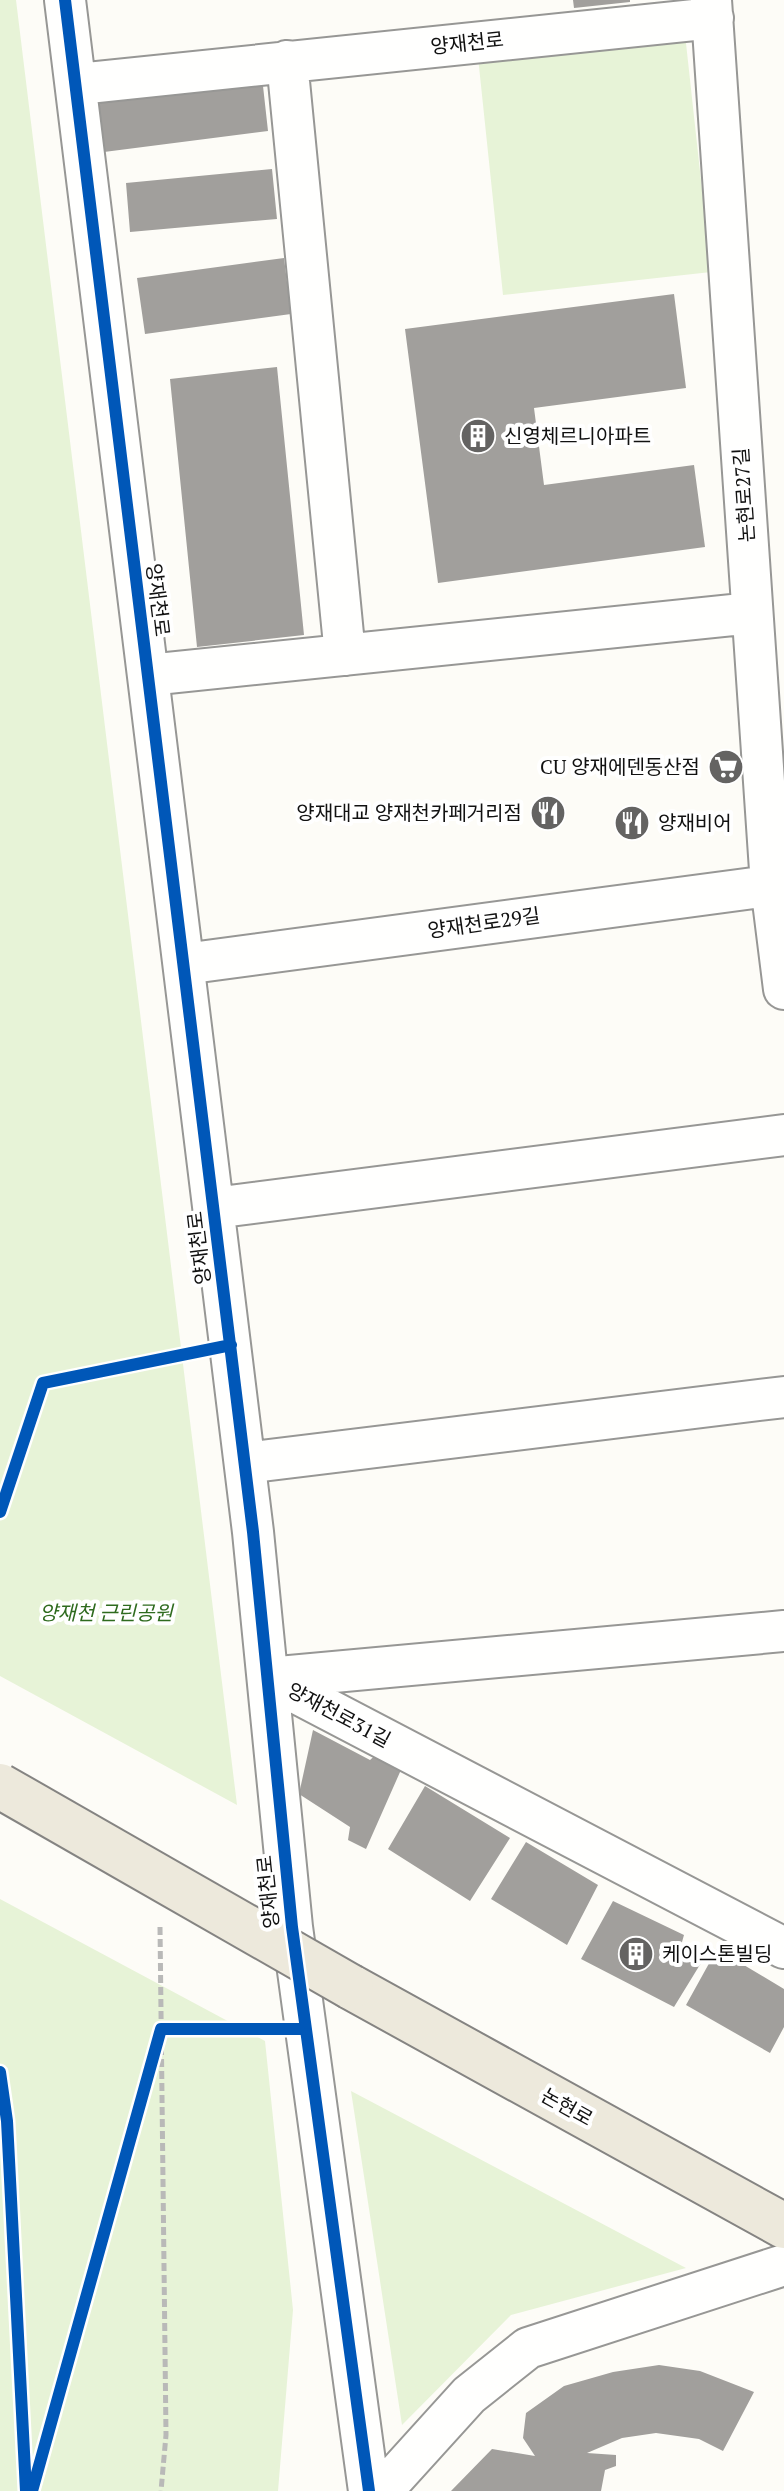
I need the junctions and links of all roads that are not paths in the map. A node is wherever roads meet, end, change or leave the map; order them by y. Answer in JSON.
{"nodes":[{"id":1,"x":65,"y":0,"type":"edge"},
{"id":2,"x":712,"y":9,"type":"edge"},
{"id":3,"x":287,"y":61,"type":"junction"},
{"id":4,"x":78,"y":84,"type":"junction"},
{"id":5,"x":752,"y":613,"type":"junction"},
{"id":6,"x":345,"y":655,"type":"junction"},
{"id":7,"x":148,"y":675,"type":"junction"},
{"id":8,"x":778,"y":884,"type":"edge"},
{"id":9,"x":184,"y":964,"type":"junction"},
{"id":10,"x":784,"y":989,"type":"edge"},
{"id":11,"x":784,"y":1135,"type":"edge"},
{"id":12,"x":214,"y":1208,"type":"junction"},
{"id":13,"x":784,"y":1397,"type":"edge"},
{"id":14,"x":245,"y":1463,"type":"junction"},
{"id":15,"x":784,"y":1631,"type":"edge"},
{"id":16,"x":268,"y":1678,"type":"junction"},
{"id":17,"x":0,"y":1786,"type":"edge"},
{"id":18,"x":784,"y":1948,"type":"edge"},
{"id":19,"x":784,"y":2226,"type":"edge"},
{"id":20,"x":784,"y":2265,"type":"edge"},
{"id":21,"x":369,"y":2491,"type":"edge"},
{"id":22,"x":382,"y":2491,"type":"edge"}],
"edges":[{"from":1,"to":4,"type":"street","name":"양재천로"},
{"from":2,"to":3,"type":"street","name":"양재천로"},
{"from":2,"to":5,"type":"street","name":"논현로27길"},
{"from":3,"to":4,"type":"street","name":"양재천로"},
{"from":3,"to":6,"type":"street"},
{"from":4,"to":7,"type":"street","name":"양재천로"},
{"from":5,"to":6,"type":"street"},
{"from":5,"to":8,"type":"street","name":"논현로27길"},
{"from":6,"to":7,"type":"street"},
{"from":7,"to":9,"type":"street","name":"양재천로"},
{"from":8,"to":9,"type":"street","name":"양재천로29길"},
{"from":8,"to":10,"type":"street","name":"논현로27길"},
{"from":9,"to":12,"type":"street","name":"양재천로"},
{"from":11,"to":12,"type":"street","name":"양재천로"},
{"from":12,"to":14,"type":"street","name":"양재천로"},
{"from":13,"to":14,"type":"street"},
{"from":14,"to":16,"type":"street","name":"양재천로"},
{"from":15,"to":16,"type":"street","name":"양재천로31길"},
{"from":16,"to":18,"type":"street","name":"양재천로31길"},
{"from":16,"to":21,"type":"street","name":"양재천로"},
{"from":17,"to":19,"type":"main road","name":"논현로","bridge":true},
{"from":20,"to":22,"type":"street"}]}
